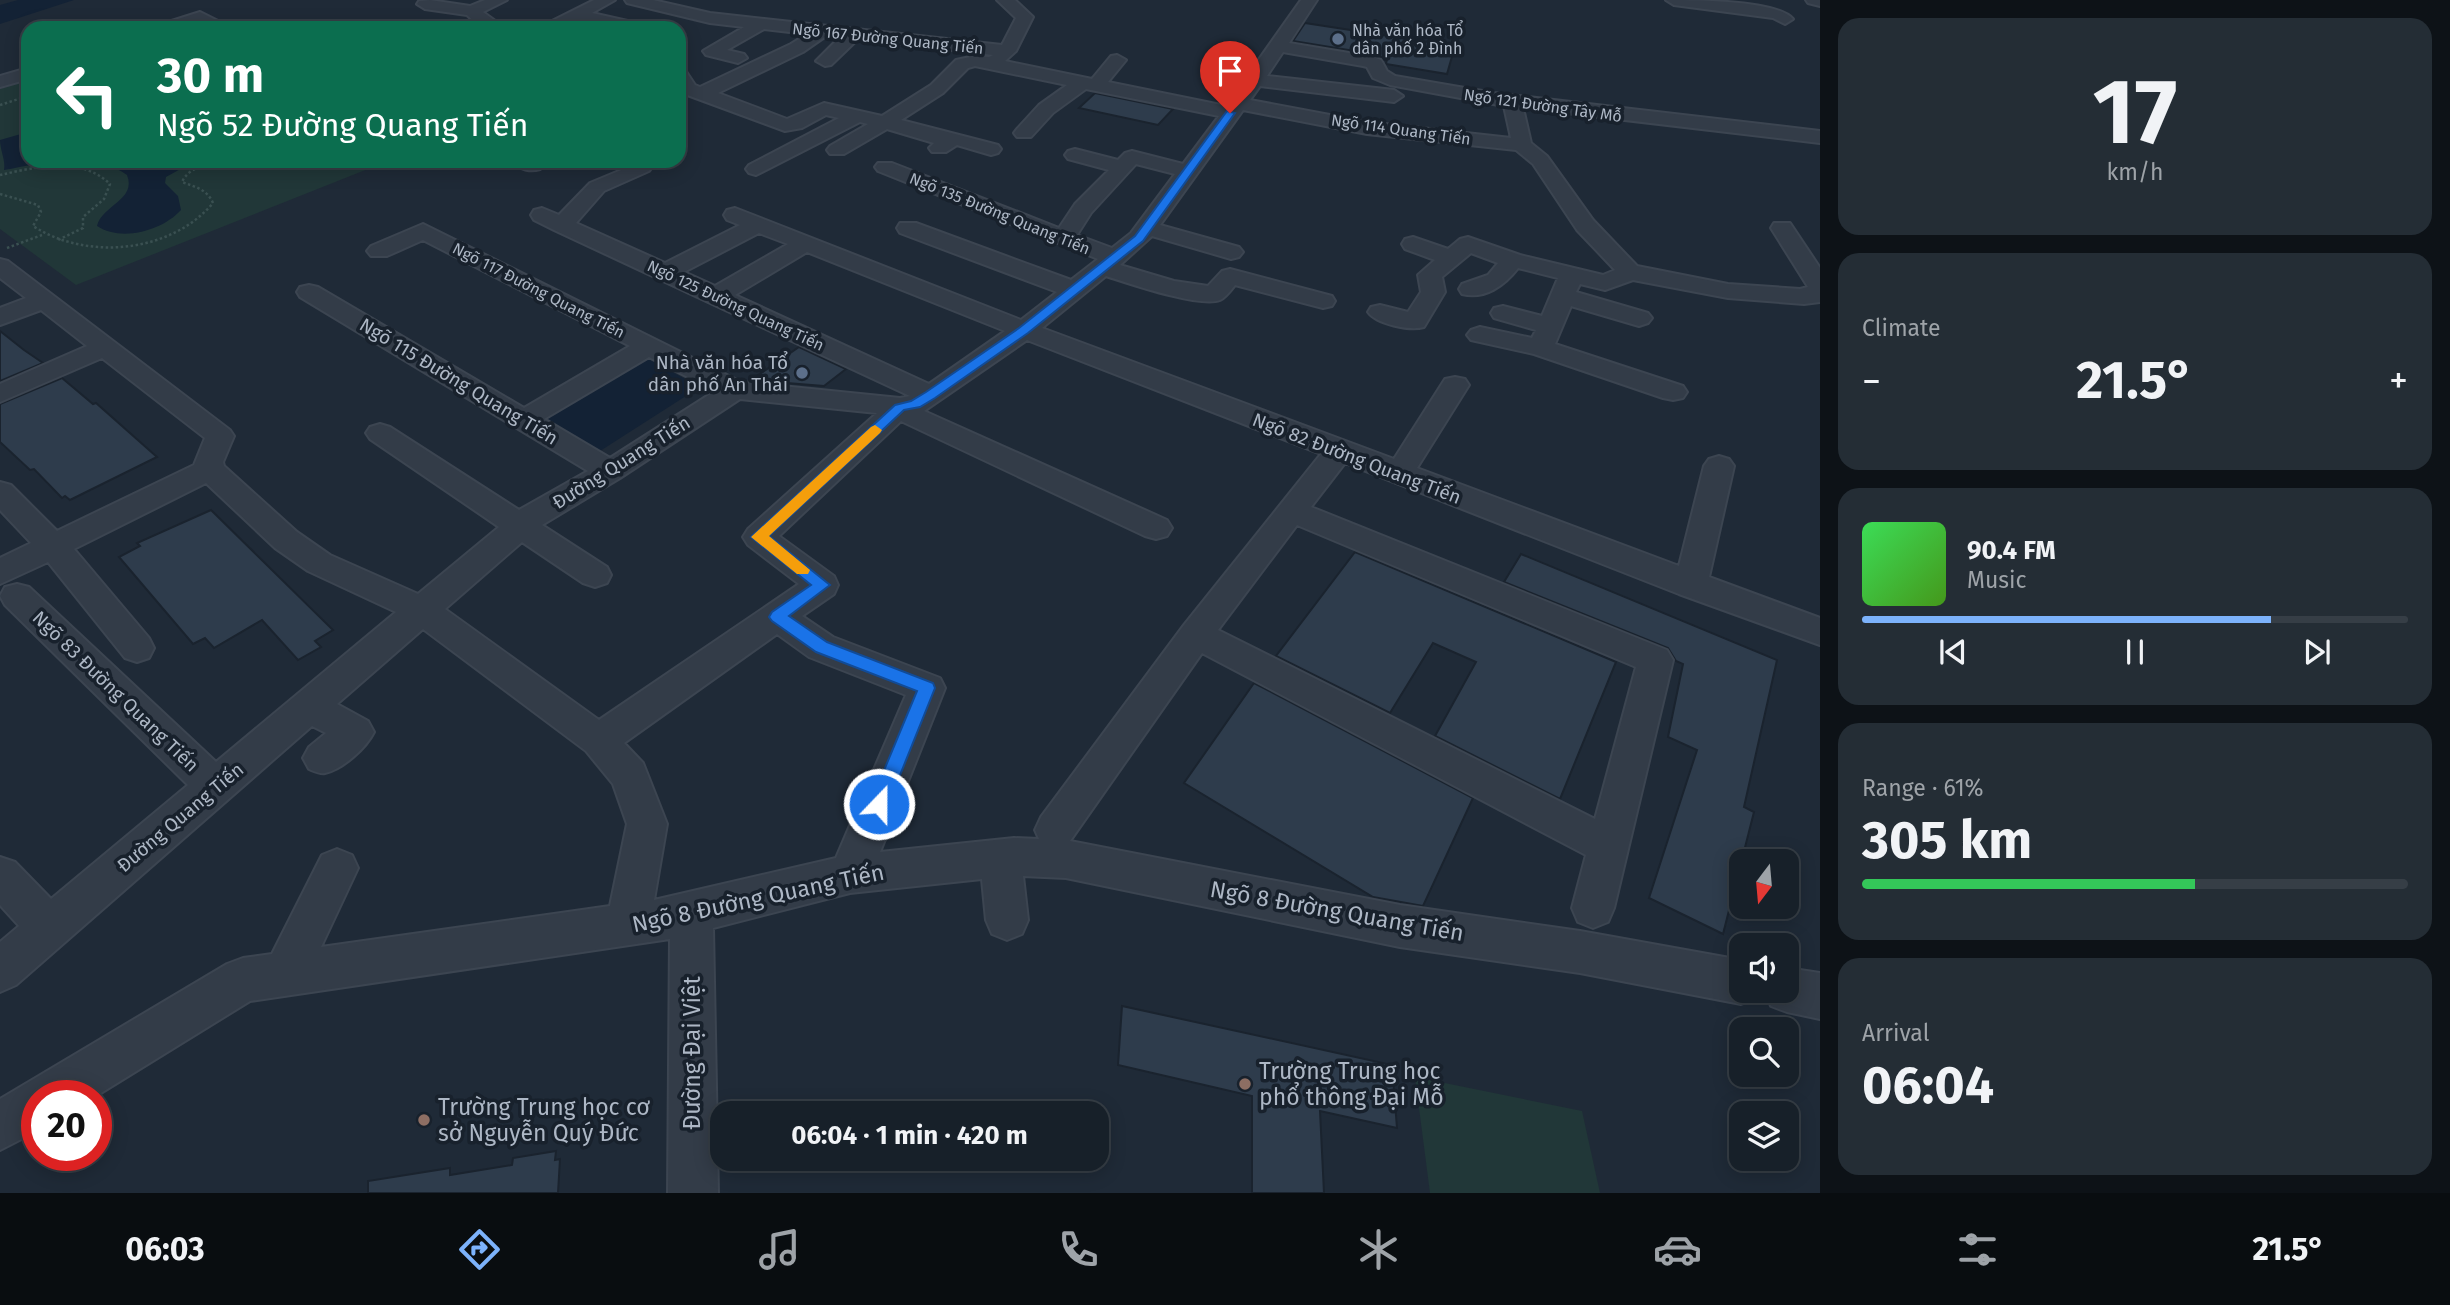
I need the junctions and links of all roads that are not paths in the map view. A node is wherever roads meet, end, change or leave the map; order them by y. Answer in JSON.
{"nodes":[{"id":1,"x":499,"y":0,"type":"edge"},
{"id":2,"x":607,"y":0,"type":"edge"},
{"id":3,"x":634,"y":0,"type":"edge"},
{"id":4,"x":1005,"y":0,"type":"edge"},
{"id":5,"x":1309,"y":0,"type":"edge"},
{"id":6,"x":1674,"y":0,"type":"edge"},
{"id":7,"x":1814,"y":0,"type":"edge"},
{"id":8,"x":1820,"y":1,"type":"edge"},
{"id":9,"x":425,"y":4,"type":"dead end"},
{"id":10,"x":472,"y":11,"type":"junction"},
{"id":11,"x":575,"y":14,"type":"junction"},
{"id":12,"x":710,"y":18,"type":"junction"},
{"id":13,"x":1785,"y":19,"type":"dead end"},
{"id":14,"x":190,"y":21,"type":"edge"},
{"id":15,"x":207,"y":21,"type":"edge"},
{"id":16,"x":482,"y":21,"type":"edge"},
{"id":17,"x":560,"y":21,"type":"edge"},
{"id":18,"x":605,"y":21,"type":"edge"},
{"id":19,"x":759,"y":25,"type":"junction"},
{"id":20,"x":689,"y":29,"type":"dead end"},
{"id":21,"x":823,"y":30,"type":"junction"},
{"id":22,"x":855,"y":33,"type":"junction"},
{"id":23,"x":1287,"y":35,"type":"junction"},
{"id":24,"x":892,"y":38,"type":"junction"},
{"id":25,"x":870,"y":51,"type":"dead end"},
{"id":26,"x":1009,"y":53,"type":"junction"},
{"id":27,"x":738,"y":58,"type":"dead end"},
{"id":28,"x":1117,"y":60,"type":"dead end"},
{"id":29,"x":825,"y":61,"type":"dead end"},
{"id":30,"x":21,"y":75,"type":"edge"},
{"id":31,"x":1255,"y":80,"type":"junction"},
{"id":32,"x":0,"y":82,"type":"edge"},
{"id":33,"x":1089,"y":85,"type":"junction"},
{"id":34,"x":686,"y":86,"type":"edge"},
{"id":35,"x":1422,"y":87,"type":"junction"},
{"id":36,"x":702,"y":93,"type":"junction"},
{"id":37,"x":1234,"y":108,"type":"junction"},
{"id":38,"x":1513,"y":108,"type":"junction"},
{"id":39,"x":859,"y":116,"type":"junction"},
{"id":40,"x":1665,"y":121,"type":"junction"},
{"id":41,"x":885,"y":122,"type":"junction"},
{"id":42,"x":1582,"y":129,"type":"dead end"},
{"id":43,"x":1024,"y":133,"type":"dead end"},
{"id":44,"x":1820,"y":137,"type":"edge"},
{"id":45,"x":1675,"y":141,"type":"dead end"},
{"id":46,"x":1522,"y":145,"type":"junction"},
{"id":47,"x":991,"y":149,"type":"dead end"},
{"id":48,"x":837,"y":150,"type":"dead end"},
{"id":49,"x":1075,"y":155,"type":"dead end"},
{"id":50,"x":1127,"y":162,"type":"junction"},
{"id":51,"x":885,"y":167,"type":"dead end"},
{"id":52,"x":640,"y":168,"type":"edge"},
{"id":53,"x":756,"y":169,"type":"dead end"},
{"id":54,"x":1188,"y":171,"type":"junction"},
{"id":55,"x":735,"y":215,"type":"dead end"},
{"id":56,"x":759,"y":224,"type":"junction"},
{"id":57,"x":908,"y":228,"type":"dead end"},
{"id":58,"x":1147,"y":228,"type":"junction"},
{"id":59,"x":1782,"y":228,"type":"dead end"},
{"id":60,"x":1064,"y":237,"type":"junction"},
{"id":61,"x":806,"y":243,"type":"junction"},
{"id":62,"x":1413,"y":244,"type":"dead end"},
{"id":63,"x":380,"y":251,"type":"dead end"},
{"id":64,"x":1231,"y":252,"type":"dead end"},
{"id":65,"x":1452,"y":258,"type":"junction"},
{"id":66,"x":1512,"y":260,"type":"junction"},
{"id":67,"x":1109,"y":263,"type":"junction"},
{"id":68,"x":0,"y":266,"type":"edge"},
{"id":69,"x":1629,"y":271,"type":"junction"},
{"id":70,"x":665,"y":272,"type":"junction"},
{"id":71,"x":1567,"y":285,"type":"junction"},
{"id":72,"x":1820,"y":286,"type":"edge"},
{"id":73,"x":1471,"y":289,"type":"dead end"},
{"id":74,"x":1075,"y":290,"type":"junction"},
{"id":75,"x":309,"y":292,"type":"dead end"},
{"id":76,"x":1820,"y":295,"type":"edge"},
{"id":77,"x":716,"y":296,"type":"junction"},
{"id":78,"x":43,"y":300,"type":"junction"},
{"id":79,"x":1324,"y":301,"type":"dead end"},
{"id":80,"x":1380,"y":312,"type":"dead end"},
{"id":81,"x":1503,"y":313,"type":"dead end"},
{"id":82,"x":0,"y":317,"type":"edge"},
{"id":83,"x":1639,"y":318,"type":"dead end"},
{"id":84,"x":1024,"y":330,"type":"junction"},
{"id":85,"x":1480,"y":335,"type":"dead end"},
{"id":86,"x":1546,"y":337,"type":"junction"},
{"id":87,"x":649,"y":346,"type":"junction"},
{"id":88,"x":105,"y":347,"type":"junction"},
{"id":89,"x":1455,"y":385,"type":"dead end"},
{"id":90,"x":735,"y":390,"type":"junction"},
{"id":91,"x":1673,"y":392,"type":"dead end"},
{"id":92,"x":0,"y":394,"type":"edge"},
{"id":93,"x":931,"y":395,"type":"junction"},
{"id":94,"x":900,"y":407,"type":"junction"},
{"id":95,"x":523,"y":420,"type":"junction"},
{"id":96,"x":380,"y":433,"type":"dead end"},
{"id":97,"x":1339,"y":452,"type":"junction"},
{"id":98,"x":1719,"y":466,"type":"dead end"},
{"id":99,"x":210,"y":469,"type":"junction"},
{"id":100,"x":610,"y":471,"type":"junction"},
{"id":101,"x":1399,"y":474,"type":"junction"},
{"id":102,"x":0,"y":492,"type":"edge"},
{"id":103,"x":1292,"y":512,"type":"junction"},
{"id":104,"x":519,"y":527,"type":"junction"},
{"id":105,"x":1156,"y":528,"type":"dead end"},
{"id":106,"x":53,"y":546,"type":"junction"},
{"id":107,"x":595,"y":575,"type":"dead end"},
{"id":108,"x":8,"y":584,"type":"edge"},
{"id":109,"x":1691,"y":584,"type":"junction"},
{"id":110,"x":422,"y":610,"type":"junction"},
{"id":111,"x":778,"y":617,"type":"junction"},
{"id":112,"x":1820,"y":632,"type":"edge"},
{"id":113,"x":1195,"y":635,"type":"junction"},
{"id":114,"x":137,"y":648,"type":"dead end"},
{"id":115,"x":310,"y":706,"type":"junction"},
{"id":116,"x":599,"y":740,"type":"junction"},
{"id":117,"x":322,"y":758,"type":"dead end"},
{"id":118,"x":215,"y":786,"type":"junction"},
{"id":119,"x":1055,"y":830,"type":"dead end"},
{"id":120,"x":1608,"y":846,"type":"junction"},
{"id":121,"x":1001,"y":859,"type":"junction"},
{"id":122,"x":338,"y":868,"type":"dead end"},
{"id":123,"x":850,"y":874,"type":"junction"},
{"id":124,"x":0,"y":876,"type":"edge"},
{"id":125,"x":1593,"y":908,"type":"dead end"},
{"id":126,"x":691,"y":914,"type":"junction"},
{"id":127,"x":1007,"y":920,"type":"dead end"},
{"id":128,"x":628,"y":925,"type":"junction"},
{"id":129,"x":50,"y":928,"type":"junction"},
{"id":130,"x":0,"y":970,"type":"edge"},
{"id":131,"x":285,"y":974,"type":"junction"},
{"id":132,"x":1729,"y":980,"type":"edge"},
{"id":133,"x":76,"y":1080,"type":"edge"},
{"id":134,"x":21,"y":1114,"type":"edge"},
{"id":135,"x":0,"y":1126,"type":"edge"},
{"id":136,"x":693,"y":1193,"type":"edge"}],
"edges":[{"from":1,"to":10,"type":"street"},
{"from":2,"to":11,"type":"street"},
{"from":3,"to":12,"type":"street","name":"Ngõ 167 Đường Quang Tiến"},
{"from":4,"to":26,"type":"lane"},
{"from":5,"to":23,"type":"street"},
{"from":6,"to":13,"type":"street"},
{"from":7,"to":8,"type":"street"},
{"from":9,"to":10,"type":"street"},
{"from":10,"to":16,"type":"street"},
{"from":11,"to":17,"type":"street"},
{"from":11,"to":18,"type":"street"},
{"from":12,"to":19,"type":"street","name":"Ngõ 167 Đường Quang Tiến"},
{"from":12,"to":20,"type":"street"},
{"from":14,"to":15,"type":"street"},
{"from":19,"to":21,"type":"street","name":"Ngõ 167 Đường Quang Tiến"},
{"from":19,"to":27,"type":"street"},
{"from":21,"to":22,"type":"street","name":"Ngõ 167 Đường Quang Tiến"},
{"from":21,"to":36,"type":"street"},
{"from":22,"to":24,"type":"street","name":"Ngõ 167 Đường Quang Tiến"},
{"from":22,"to":29,"type":"street"},
{"from":23,"to":31,"type":"street"},
{"from":23,"to":35,"type":"street","name":"Ngõ 121 Đường Tây Mỗ"},
{"from":24,"to":25,"type":"street"},
{"from":24,"to":26,"type":"street","name":"Ngõ 167 Đường Quang Tiến"},
{"from":26,"to":33,"type":"street","name":"Ngõ 167 Đường Quang Tiến"},
{"from":26,"to":41,"type":"street"},
{"from":28,"to":33,"type":"street"},
{"from":30,"to":32,"type":"street"},
{"from":31,"to":35,"type":"street"},
{"from":31,"to":37,"type":"street"},
{"from":33,"to":37,"type":"street","name":"Ngõ 167 Đường Quang Tiến"},
{"from":33,"to":43,"type":"street"},
{"from":34,"to":36,"type":"street"},
{"from":35,"to":38,"type":"street","name":"Ngõ 121 Đường Tây Mỗ"},
{"from":36,"to":39,"type":"street"},
{"from":37,"to":46,"type":"street","name":"Ngõ 114 Quang Tiến"},
{"from":37,"to":54,"type":"street"},
{"from":38,"to":40,"type":"street","name":"Ngõ 121 Đường Tây Mỗ"},
{"from":38,"to":42,"type":"street"},
{"from":38,"to":46,"type":"street"},
{"from":39,"to":41,"type":"street"},
{"from":39,"to":53,"type":"street"},
{"from":40,"to":44,"type":"street","name":"Ngõ 121 Đường Tây Mỗ"},
{"from":40,"to":45,"type":"street"},
{"from":41,"to":47,"type":"street"},
{"from":41,"to":48,"type":"street"},
{"from":46,"to":69,"type":"street"},
{"from":49,"to":50,"type":"street"},
{"from":50,"to":54,"type":"street"},
{"from":50,"to":60,"type":"street"},
{"from":51,"to":60,"type":"street","name":"Ngõ 135 Đường Quang Tiến"},
{"from":52,"to":70,"type":"street","name":"Ngõ 125 Đường Quang Tiến"},
{"from":54,"to":58,"type":"street"},
{"from":55,"to":56,"type":"street","name":"Ngõ 82 Đường Quang Tiến"},
{"from":56,"to":61,"type":"street","name":"Ngõ 82 Đường Quang Tiến"},
{"from":56,"to":70,"type":"street"},
{"from":57,"to":74,"type":"street"},
{"from":58,"to":64,"type":"street"},
{"from":58,"to":67,"type":"street"},
{"from":59,"to":72,"type":"street"},
{"from":60,"to":67,"type":"street","name":"Ngõ 135 Đường Quang Tiến"},
{"from":61,"to":77,"type":"street"},
{"from":61,"to":84,"type":"street","name":"Ngõ 82 Đường Quang Tiến"},
{"from":62,"to":65,"type":"street"},
{"from":63,"to":87,"type":"street","name":"Ngõ 117 Đường Quang Tiến"},
{"from":65,"to":66,"type":"street"},
{"from":65,"to":80,"type":"street"},
{"from":66,"to":71,"type":"street"},
{"from":66,"to":73,"type":"street"},
{"from":67,"to":74,"type":"street"},
{"from":67,"to":79,"type":"street","name":"Ngõ 135 Đường Quang Tiến"},
{"from":68,"to":78,"type":"street"},
{"from":69,"to":71,"type":"street"},
{"from":69,"to":76,"type":"street"},
{"from":70,"to":77,"type":"street","name":"Ngõ 125 Đường Quang Tiến"},
{"from":71,"to":83,"type":"street"},
{"from":71,"to":86,"type":"street"},
{"from":74,"to":84,"type":"street"},
{"from":75,"to":95,"type":"street","name":"Ngõ 115 Đường Quang Tiến"},
{"from":77,"to":93,"type":"street","name":"Ngõ 125 Đường Quang Tiến"},
{"from":78,"to":82,"type":"street"},
{"from":78,"to":88,"type":"street"},
{"from":81,"to":86,"type":"street"},
{"from":84,"to":93,"type":"street"},
{"from":84,"to":97,"type":"street","name":"Ngõ 82 Đường Quang Tiến"},
{"from":85,"to":86,"type":"street"},
{"from":86,"to":91,"type":"street"},
{"from":87,"to":90,"type":"street","name":"Ngõ 117 Đường Quang Tiến"},
{"from":87,"to":95,"type":"street"},
{"from":88,"to":92,"type":"street"},
{"from":88,"to":99,"type":"street"},
{"from":89,"to":101,"type":"street"},
{"from":90,"to":94,"type":"street"},
{"from":90,"to":100,"type":"street","name":"Đường Quang Tiến"},
{"from":93,"to":94,"type":"street"},
{"from":94,"to":105,"type":"street"},
{"from":94,"to":111,"type":"street"},
{"from":95,"to":100,"type":"street","name":"Ngõ 115 Đường Quang Tiến"},
{"from":96,"to":104,"type":"street"},
{"from":97,"to":101,"type":"street","name":"Ngõ 82 Đường Quang Tiến"},
{"from":97,"to":103,"type":"street"},
{"from":98,"to":109,"type":"street"},
{"from":99,"to":106,"type":"street"},
{"from":99,"to":110,"type":"street"},
{"from":100,"to":104,"type":"street","name":"Đường Quang Tiến"},
{"from":101,"to":109,"type":"street","name":"Ngõ 82 Đường Quang Tiến"},
{"from":102,"to":106,"type":"street"},
{"from":103,"to":113,"type":"street"},
{"from":103,"to":120,"type":"street"},
{"from":104,"to":107,"type":"street"},
{"from":104,"to":110,"type":"street","name":"Đường Quang Tiến"},
{"from":106,"to":108,"type":"street"},
{"from":106,"to":114,"type":"street"},
{"from":108,"to":118,"type":"street","name":"Ngõ 83 Đường Quang Tiến"},
{"from":109,"to":112,"type":"street","name":"Ngõ 82 Đường Quang Tiến"},
{"from":110,"to":115,"type":"street","name":"Đường Quang Tiến"},
{"from":110,"to":116,"type":"street"},
{"from":111,"to":116,"type":"street"},
{"from":111,"to":123,"type":"street"},
{"from":113,"to":119,"type":"street"},
{"from":113,"to":120,"type":"street"},
{"from":115,"to":117,"type":"street"},
{"from":115,"to":118,"type":"street","name":"Đường Quang Tiến"},
{"from":116,"to":128,"type":"street"},
{"from":118,"to":129,"type":"street","name":"Đường Quang Tiến"},
{"from":120,"to":125,"type":"street"},
{"from":121,"to":123,"type":"street","name":"Ngõ 8 Đường Quang Tiến"},
{"from":121,"to":127,"type":"street"},
{"from":121,"to":132,"type":"street","name":"Ngõ 8 Đường Quang Tiến"},
{"from":122,"to":131,"type":"street"},
{"from":123,"to":126,"type":"street","name":"Ngõ 8 Đường Quang Tiến"},
{"from":124,"to":129,"type":"street"},
{"from":126,"to":128,"type":"street","name":"Ngõ 8 Đường Quang Tiến"},
{"from":126,"to":136,"type":"street","name":"Đường Đại Việt"},
{"from":128,"to":131,"type":"street","name":"Ngõ 8 Đường Quang Tiến"},
{"from":129,"to":130,"type":"street","name":"Đường Quang Tiến"},
{"from":131,"to":133,"type":"street","name":"Ngõ 8 Đường Quang Tiến"},
{"from":134,"to":135,"type":"street"}]}
